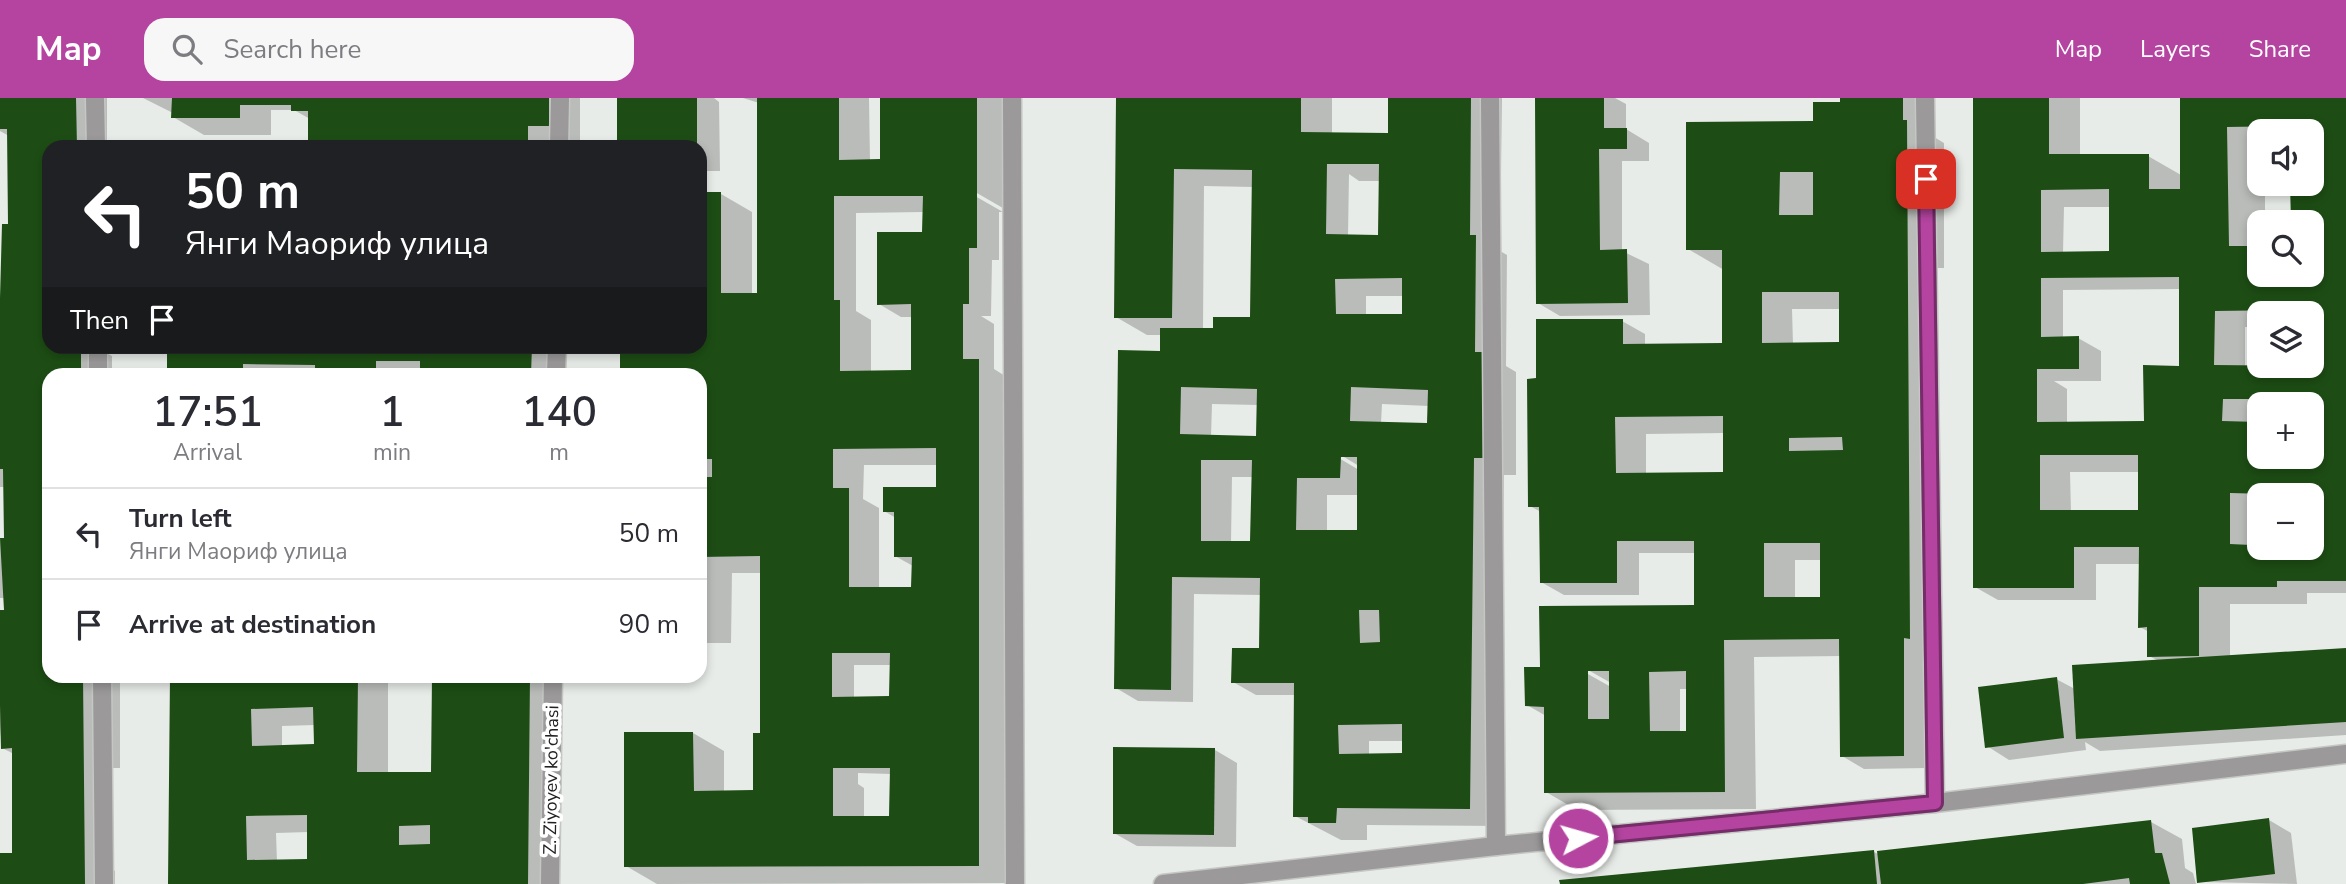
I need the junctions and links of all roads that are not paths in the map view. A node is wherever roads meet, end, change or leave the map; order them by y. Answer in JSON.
{"nodes":[{"id":1,"x":95,"y":98,"type":"edge"},
{"id":2,"x":560,"y":98,"type":"edge"},
{"id":3,"x":1012,"y":98,"type":"edge"},
{"id":4,"x":1490,"y":98,"type":"edge"},
{"id":5,"x":1925,"y":98,"type":"edge"},
{"id":6,"x":96,"y":140,"type":"edge"},
{"id":7,"x":559,"y":140,"type":"edge"},
{"id":8,"x":102,"y":683,"type":"edge"},
{"id":9,"x":553,"y":683,"type":"edge"},
{"id":10,"x":2346,"y":754,"type":"edge"},
{"id":11,"x":1935,"y":803,"type":"junction"},
{"id":12,"x":1496,"y":846,"type":"junction"},
{"id":13,"x":104,"y":884,"type":"edge"},
{"id":14,"x":550,"y":884,"type":"edge"},
{"id":15,"x":1015,"y":884,"type":"edge"},
{"id":16,"x":1163,"y":884,"type":"edge"}],
"edges":[{"from":1,"to":6,"type":"street"},
{"from":2,"to":7,"type":"street"},
{"from":3,"to":15,"type":"street"},
{"from":4,"to":12,"type":"street"},
{"from":5,"to":11,"type":"street"},
{"from":8,"to":13,"type":"street"},
{"from":9,"to":14,"type":"street","name":"Z. Ziyoyev ko'chasi"},
{"from":10,"to":11,"type":"street"},
{"from":11,"to":12,"type":"street"},
{"from":12,"to":16,"type":"street"}]}
